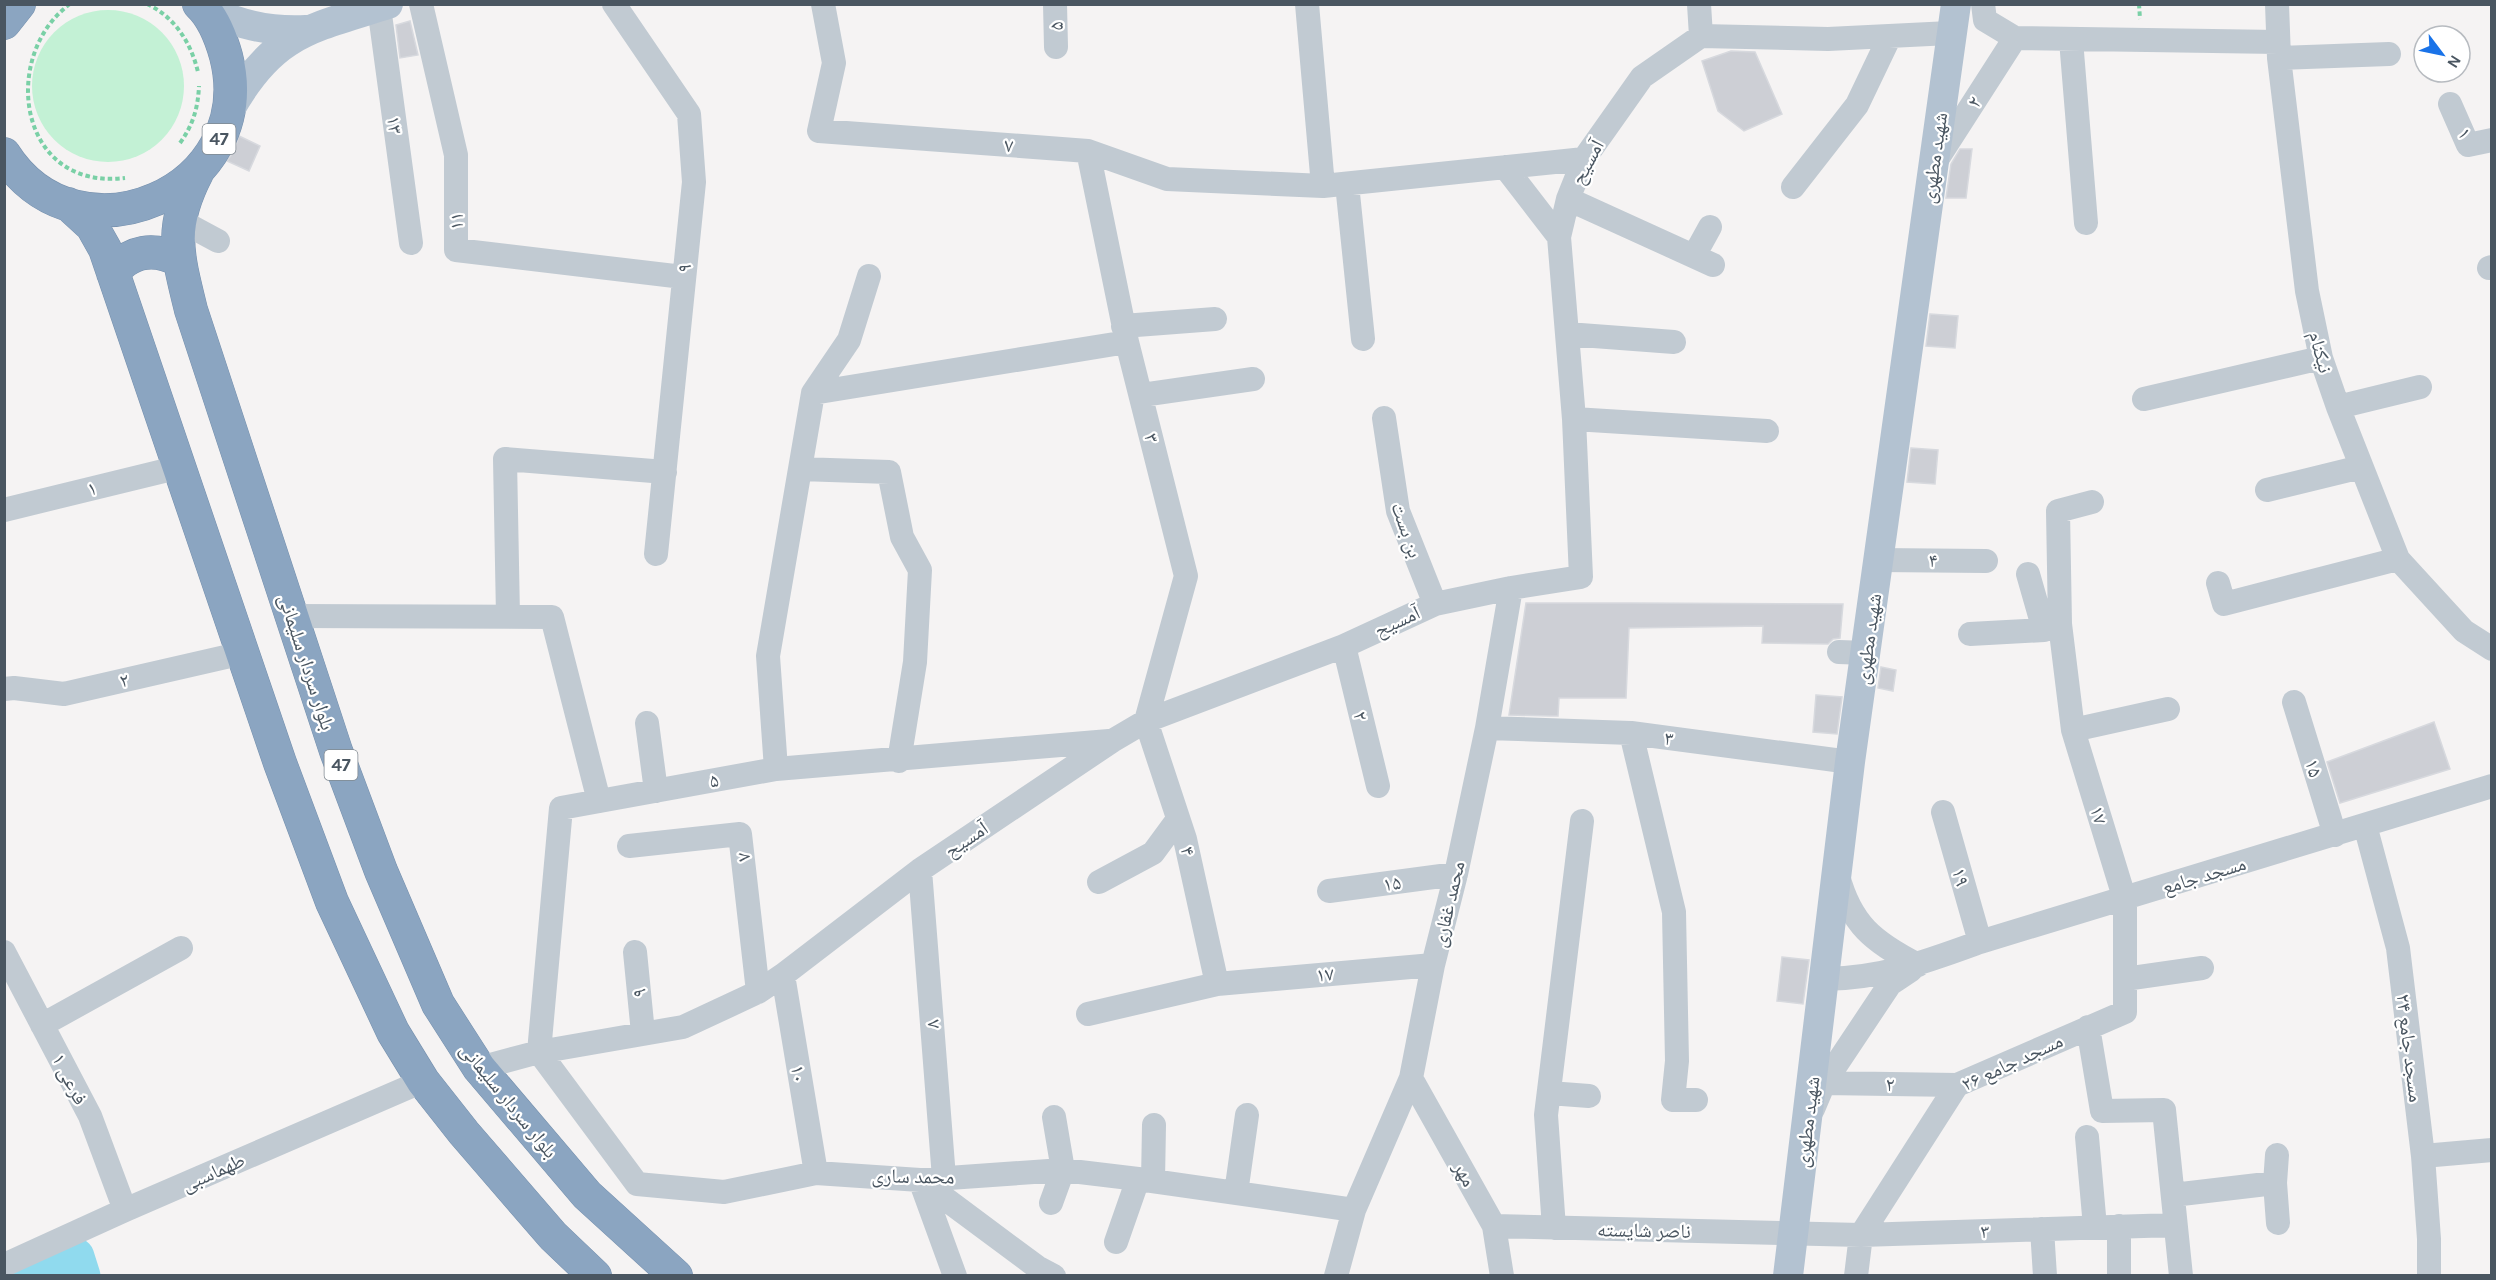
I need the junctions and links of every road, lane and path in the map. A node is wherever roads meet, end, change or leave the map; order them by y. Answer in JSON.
{"nodes":[{"id":1,"x":70,"y":4,"type":"edge"},
{"id":2,"x":147,"y":4,"type":"edge"},
{"id":3,"x":421,"y":4,"type":"edge"},
{"id":4,"x":614,"y":4,"type":"edge"},
{"id":5,"x":823,"y":4,"type":"edge"},
{"id":6,"x":1055,"y":4,"type":"edge"},
{"id":7,"x":1307,"y":4,"type":"edge"},
{"id":8,"x":1699,"y":4,"type":"edge"},
{"id":9,"x":1956,"y":4,"type":"edge"},
{"id":10,"x":1983,"y":4,"type":"edge"},
{"id":11,"x":2277,"y":4,"type":"edge"},
{"id":12,"x":200,"y":6,"type":"edge"},
{"id":13,"x":383,"y":6,"type":"edge"},
{"id":14,"x":18,"y":14,"type":"edge"},
{"id":15,"x":306,"y":30,"type":"junction"},
{"id":16,"x":1950,"y":33,"type":"junction"},
{"id":17,"x":1701,"y":36,"type":"junction"},
{"id":18,"x":1890,"y":36,"type":"junction"},
{"id":19,"x":2015,"y":38,"type":"junction"},
{"id":20,"x":2071,"y":40,"type":"junction"},
{"id":21,"x":1056,"y":47,"type":"dead end"},
{"id":22,"x":2279,"y":50,"type":"junction"},
{"id":23,"x":2389,"y":54,"type":"dead end"},
{"id":24,"x":2450,"y":104,"type":"dead end"},
{"id":25,"x":229,"y":111,"type":"junction"},
{"id":26,"x":2492,"y":140,"type":"edge"},
{"id":27,"x":1088,"y":151,"type":"junction"},
{"id":28,"x":4,"y":154,"type":"edge"},
{"id":29,"x":44,"y":154,"type":"dead end"},
{"id":30,"x":1584,"y":159,"type":"junction"},
{"id":31,"x":186,"y":162,"type":"junction"},
{"id":32,"x":1933,"y":165,"type":"junction"},
{"id":33,"x":1505,"y":167,"type":"junction"},
{"id":34,"x":131,"y":177,"type":"dead end"},
{"id":35,"x":1335,"y":185,"type":"junction"},
{"id":36,"x":1793,"y":187,"type":"dead end"},
{"id":37,"x":4,"y":189,"type":"edge"},
{"id":38,"x":55,"y":198,"type":"junction"},
{"id":39,"x":1568,"y":199,"type":"junction"},
{"id":40,"x":179,"y":220,"type":"junction"},
{"id":41,"x":2086,"y":223,"type":"dead end"},
{"id":42,"x":1710,"y":227,"type":"dead end"},
{"id":43,"x":1559,"y":237,"type":"junction"},
{"id":44,"x":218,"y":241,"type":"dead end"},
{"id":45,"x":411,"y":243,"type":"dead end"},
{"id":46,"x":178,"y":260,"type":"junction"},
{"id":47,"x":113,"y":273,"type":"junction"},
{"id":48,"x":869,"y":276,"type":"dead end"},
{"id":49,"x":683,"y":277,"type":"junction"},
{"id":50,"x":1215,"y":319,"type":"dead end"},
{"id":51,"x":1125,"y":334,"type":"junction"},
{"id":52,"x":1567,"y":334,"type":"junction"},
{"id":53,"x":1363,"y":339,"type":"dead end"},
{"id":54,"x":1674,"y":342,"type":"dead end"},
{"id":55,"x":2321,"y":358,"type":"junction"},
{"id":56,"x":1253,"y":379,"type":"dead end"},
{"id":57,"x":2420,"y":387,"type":"dead end"},
{"id":58,"x":813,"y":393,"type":"junction"},
{"id":59,"x":1142,"y":396,"type":"junction"},
{"id":60,"x":2144,"y":399,"type":"dead end"},
{"id":61,"x":2338,"y":407,"type":"junction"},
{"id":62,"x":1384,"y":418,"type":"dead end"},
{"id":63,"x":1574,"y":419,"type":"junction"},
{"id":64,"x":1767,"y":431,"type":"dead end"},
{"id":65,"x":180,"y":467,"type":"junction"},
{"id":66,"x":2361,"y":467,"type":"junction"},
{"id":67,"x":800,"y":469,"type":"junction"},
{"id":68,"x":665,"y":472,"type":"junction"},
{"id":69,"x":2267,"y":490,"type":"dead end"},
{"id":70,"x":2092,"y":502,"type":"dead end"},
{"id":71,"x":4,"y":510,"type":"edge"},
{"id":72,"x":656,"y":554,"type":"dead end"},
{"id":73,"x":2398,"y":559,"type":"junction"},
{"id":74,"x":1880,"y":560,"type":"junction"},
{"id":75,"x":1986,"y":561,"type":"dead end"},
{"id":76,"x":2028,"y":574,"type":"dead end"},
{"id":77,"x":2218,"y":583,"type":"dead end"},
{"id":78,"x":1511,"y":588,"type":"junction"},
{"id":79,"x":1435,"y":604,"type":"junction"},
{"id":80,"x":291,"y":616,"type":"junction"},
{"id":81,"x":508,"y":616,"type":"junction"},
{"id":82,"x":2052,"y":627,"type":"junction"},
{"id":83,"x":1970,"y":634,"type":"dead end"},
{"id":84,"x":1344,"y":646,"type":"junction"},
{"id":85,"x":2492,"y":649,"type":"edge"},
{"id":86,"x":243,"y":653,"type":"junction"},
{"id":87,"x":4,"y":689,"type":"edge"},
{"id":88,"x":2294,"y":702,"type":"dead end"},
{"id":89,"x":2168,"y":709,"type":"dead end"},
{"id":90,"x":1146,"y":721,"type":"junction"},
{"id":91,"x":647,"y":723,"type":"dead end"},
{"id":92,"x":1487,"y":728,"type":"junction"},
{"id":93,"x":2073,"y":730,"type":"junction"},
{"id":94,"x":1631,"y":734,"type":"junction"},
{"id":95,"x":1112,"y":741,"type":"junction"},
{"id":96,"x":899,"y":761,"type":"junction"},
{"id":97,"x":1850,"y":762,"type":"junction"},
{"id":98,"x":776,"y":769,"type":"junction"},
{"id":99,"x":1378,"y":786,"type":"dead end"},
{"id":100,"x":2492,"y":786,"type":"edge"},
{"id":101,"x":656,"y":791,"type":"junction"},
{"id":102,"x":599,"y":801,"type":"junction"},
{"id":103,"x":1943,"y":812,"type":"dead end"},
{"id":104,"x":1178,"y":819,"type":"junction"},
{"id":105,"x":1582,"y":821,"type":"dead end"},
{"id":106,"x":2365,"y":825,"type":"junction"},
{"id":107,"x":2335,"y":834,"type":"junction"},
{"id":108,"x":629,"y":846,"type":"dead end"},
{"id":109,"x":920,"y":870,"type":"junction"},
{"id":110,"x":1456,"y":874,"type":"junction"},
{"id":111,"x":1838,"y":876,"type":"junction"},
{"id":112,"x":1099,"y":882,"type":"dead end"},
{"id":113,"x":1329,"y":891,"type":"dead end"},
{"id":114,"x":2125,"y":900,"type":"junction"},
{"id":115,"x":1980,"y":942,"type":"junction"},
{"id":116,"x":181,"y":948,"type":"dead end"},
{"id":117,"x":4,"y":952,"type":"edge"},
{"id":118,"x":635,"y":952,"type":"dead end"},
{"id":119,"x":1433,"y":965,"type":"junction"},
{"id":120,"x":1918,"y":965,"type":"junction"},
{"id":121,"x":2202,"y":968,"type":"dead end"},
{"id":122,"x":783,"y":975,"type":"junction"},
{"id":123,"x":2125,"y":979,"type":"junction"},
{"id":124,"x":1819,"y":980,"type":"junction"},
{"id":125,"x":1217,"y":984,"type":"junction"},
{"id":126,"x":758,"y":992,"type":"junction"},
{"id":127,"x":1088,"y":1014,"type":"dead end"},
{"id":128,"x":42,"y":1025,"type":"junction"},
{"id":129,"x":2088,"y":1027,"type":"junction"},
{"id":130,"x":643,"y":1033,"type":"junction"},
{"id":131,"x":538,"y":1052,"type":"junction"},
{"id":132,"x":479,"y":1068,"type":"junction"},
{"id":133,"x":1412,"y":1078,"type":"junction"},
{"id":134,"x":423,"y":1081,"type":"junction"},
{"id":135,"x":1824,"y":1083,"type":"junction"},
{"id":136,"x":1957,"y":1085,"type":"junction"},
{"id":137,"x":1549,"y":1093,"type":"junction"},
{"id":138,"x":1589,"y":1095,"type":"dead end"},
{"id":139,"x":1696,"y":1100,"type":"dead end"},
{"id":140,"x":1247,"y":1115,"type":"dead end"},
{"id":141,"x":1054,"y":1117,"type":"dead end"},
{"id":142,"x":1807,"y":1123,"type":"junction"},
{"id":143,"x":1154,"y":1125,"type":"dead end"},
{"id":144,"x":2087,"y":1137,"type":"dead end"},
{"id":145,"x":2492,"y":1150,"type":"edge"},
{"id":146,"x":2277,"y":1155,"type":"dead end"},
{"id":147,"x":2423,"y":1155,"type":"junction"},
{"id":148,"x":1063,"y":1170,"type":"junction"},
{"id":149,"x":816,"y":1173,"type":"junction"},
{"id":150,"x":944,"y":1178,"type":"junction"},
{"id":151,"x":920,"y":1180,"type":"junction"},
{"id":152,"x":1145,"y":1180,"type":"junction"},
{"id":153,"x":2275,"y":1182,"type":"junction"},
{"id":154,"x":1236,"y":1193,"type":"junction"},
{"id":155,"x":2173,"y":1195,"type":"junction"},
{"id":156,"x":1051,"y":1203,"type":"dead end"},
{"id":157,"x":125,"y":1210,"type":"junction"},
{"id":158,"x":1354,"y":1210,"type":"junction"},
{"id":159,"x":2278,"y":1223,"type":"dead end"},
{"id":160,"x":2175,"y":1224,"type":"junction"},
{"id":161,"x":1494,"y":1226,"type":"junction"},
{"id":162,"x":2107,"y":1227,"type":"junction"},
{"id":163,"x":1554,"y":1228,"type":"junction"},
{"id":164,"x":2042,"y":1229,"type":"junction"},
{"id":165,"x":1794,"y":1233,"type":"junction"},
{"id":166,"x":1861,"y":1235,"type":"junction"},
{"id":167,"x":1116,"y":1242,"type":"dead end"},
{"id":168,"x":4,"y":1265,"type":"edge"},
{"id":169,"x":595,"y":1275,"type":"edge"},
{"id":170,"x":676,"y":1275,"type":"edge"},
{"id":171,"x":955,"y":1275,"type":"edge"},
{"id":172,"x":1054,"y":1275,"type":"edge"},
{"id":173,"x":1336,"y":1275,"type":"edge"},
{"id":174,"x":1502,"y":1275,"type":"edge"},
{"id":175,"x":1788,"y":1275,"type":"edge"},
{"id":176,"x":1856,"y":1275,"type":"edge"},
{"id":177,"x":2045,"y":1275,"type":"edge"},
{"id":178,"x":2119,"y":1275,"type":"edge"},
{"id":179,"x":2181,"y":1275,"type":"edge"},
{"id":180,"x":2428,"y":1275,"type":"edge"}],
"edges":[{"from":1,"to":14,"type":"path"},
{"from":2,"to":31,"type":"path"},
{"from":3,"to":49,"type":"street","name":"۱۱"},
{"from":4,"to":49,"type":"street","name":"۹"},
{"from":5,"to":27,"type":"street","name":"۷"},
{"from":6,"to":21,"type":"street","name":"۵"},
{"from":7,"to":35,"type":"street"},
{"from":8,"to":17,"type":"street"},
{"from":9,"to":16,"type":"main road","name":"شهید مطهری"},
{"from":10,"to":19,"type":"street"},
{"from":11,"to":22,"type":"street","name":"نیکنام"},
{"from":12,"to":15,"type":"main road"},
{"from":12,"to":25,"type":"highway","number":"47"},
{"from":13,"to":15,"type":"main road"},
{"from":13,"to":45,"type":"street","name":"۱۳"},
{"from":15,"to":25,"type":"main road"},
{"from":16,"to":18,"type":"street"},
{"from":16,"to":32,"type":"main road","name":"شهید مطهری"},
{"from":17,"to":18,"type":"street"},
{"from":17,"to":30,"type":"street","name":"آمسیح"},
{"from":18,"to":36,"type":"street"},
{"from":19,"to":20,"type":"street"},
{"from":19,"to":32,"type":"street","name":"۲"},
{"from":20,"to":22,"type":"street"},
{"from":20,"to":41,"type":"street"},
{"from":22,"to":23,"type":"street"},
{"from":22,"to":55,"type":"street","name":"نیکنام"},
{"from":24,"to":26,"type":"street","name":"۱"},
{"from":25,"to":31,"type":"highway","number":"47"},
{"from":27,"to":35,"type":"street","name":"۷"},
{"from":27,"to":51,"type":"street","name":"۳"},
{"from":28,"to":38,"type":"highway"},
{"from":29,"to":34,"type":"path"},
{"from":30,"to":33,"type":"street","name":"۷"},
{"from":30,"to":39,"type":"street","name":"آمسیح"},
{"from":31,"to":38,"type":"highway","number":"47"},
{"from":31,"to":40,"type":"highway","name":"بلوار سردار سلیمانی","number":"47"},
{"from":32,"to":74,"type":"main road","name":"شهید مطهری"},
{"from":33,"to":35,"type":"street","name":"۷"},
{"from":33,"to":43,"type":"street"},
{"from":35,"to":53,"type":"street"},
{"from":37,"to":38,"type":"highway","number":"47"},
{"from":38,"to":47,"type":"highway"},
{"from":39,"to":42,"type":"street"},
{"from":39,"to":43,"type":"street","name":"آمسیح"},
{"from":40,"to":44,"type":"street"},
{"from":40,"to":46,"type":"highway","name":"بلوار سردار سلیمانی","number":"47"},
{"from":43,"to":52,"type":"street","name":"آمسیح"},
{"from":46,"to":47,"type":"highway"},
{"from":46,"to":80,"type":"highway","name":"بلوار سردار سلیمانی","number":"47"},
{"from":47,"to":65,"type":"highway"},
{"from":48,"to":58,"type":"street"},
{"from":49,"to":68,"type":"street","name":"۹"},
{"from":50,"to":51,"type":"street"},
{"from":51,"to":58,"type":"street"},
{"from":51,"to":59,"type":"street","name":"۳"},
{"from":52,"to":54,"type":"street"},
{"from":52,"to":63,"type":"street","name":"آمسیح"},
{"from":55,"to":60,"type":"street"},
{"from":55,"to":61,"type":"street","name":"نیکنام"},
{"from":56,"to":59,"type":"street"},
{"from":57,"to":61,"type":"street"},
{"from":58,"to":67,"type":"street"},
{"from":59,"to":90,"type":"street","name":"۳"},
{"from":61,"to":66,"type":"street","name":"نیکنام"},
{"from":62,"to":79,"type":"street","name":"بن بست"},
{"from":63,"to":64,"type":"street"},
{"from":63,"to":78,"type":"street","name":"آمسیح"},
{"from":65,"to":71,"type":"street","name":"۱"},
{"from":65,"to":86,"type":"highway"},
{"from":66,"to":69,"type":"street"},
{"from":66,"to":73,"type":"street","name":"نیکنام"},
{"from":67,"to":96,"type":"street"},
{"from":67,"to":98,"type":"street"},
{"from":68,"to":72,"type":"street","name":"۹"},
{"from":68,"to":81,"type":"street"},
{"from":70,"to":82,"type":"street"},
{"from":73,"to":77,"type":"street"},
{"from":73,"to":85,"type":"street","name":"نیکنام"},
{"from":74,"to":75,"type":"street","name":"۴"},
{"from":74,"to":97,"type":"main road","name":"شهید مطهری"},
{"from":76,"to":82,"type":"street"},
{"from":78,"to":79,"type":"street","name":"آمسیح"},
{"from":78,"to":92,"type":"street","name":"محمد غفاری"},
{"from":79,"to":84,"type":"street","name":"آمسیح"},
{"from":80,"to":81,"type":"street"},
{"from":80,"to":132,"type":"highway","name":"بلوار سردار سلیمانی","number":"47"},
{"from":81,"to":102,"type":"street"},
{"from":82,"to":83,"type":"street"},
{"from":82,"to":93,"type":"street","name":"۱۷"},
{"from":84,"to":90,"type":"street","name":"آمسیح"},
{"from":84,"to":99,"type":"street","name":"۲"},
{"from":86,"to":87,"type":"street","name":"۲"},
{"from":86,"to":134,"type":"highway"},
{"from":88,"to":107,"type":"street","name":"۱۵"},
{"from":89,"to":93,"type":"street"},
{"from":90,"to":95,"type":"street","name":"آمسیح"},
{"from":90,"to":104,"type":"street","name":"۴"},
{"from":91,"to":101,"type":"street"},
{"from":92,"to":94,"type":"street","name":"۳"},
{"from":92,"to":110,"type":"street","name":"محمد غفاری"},
{"from":93,"to":114,"type":"street","name":"۱۷"},
{"from":94,"to":97,"type":"street","name":"۳"},
{"from":94,"to":139,"type":"street"},
{"from":95,"to":96,"type":"street","name":"۵"},
{"from":95,"to":109,"type":"street","name":"آمسیح"},
{"from":96,"to":98,"type":"street","name":"۵"},
{"from":97,"to":111,"type":"main road","name":"شهید مطهری"},
{"from":98,"to":101,"type":"street","name":"۵"},
{"from":100,"to":106,"type":"street","name":"مسجد جامع"},
{"from":101,"to":102,"type":"street","name":"۵"},
{"from":102,"to":131,"type":"street","name":"۵"},
{"from":103,"to":115,"type":"street","name":"۱۹"},
{"from":104,"to":112,"type":"street"},
{"from":104,"to":125,"type":"street","name":"۴"},
{"from":105,"to":137,"type":"street"},
{"from":106,"to":107,"type":"street","name":"مسجد جامع"},
{"from":106,"to":147,"type":"street","name":"۲۴ مسجد جامع"},
{"from":107,"to":114,"type":"street","name":"مسجد جامع"},
{"from":108,"to":126,"type":"street","name":"۷"},
{"from":109,"to":122,"type":"street","name":"آمسیح"},
{"from":109,"to":150,"type":"street","name":"۸"},
{"from":110,"to":113,"type":"street","name":"۱۵"},
{"from":110,"to":119,"type":"street","name":"محمد غفاری"},
{"from":111,"to":120,"type":"street"},
{"from":111,"to":124,"type":"main road","name":"شهید مطهری"},
{"from":114,"to":115,"type":"street","name":"مسجد جامع"},
{"from":114,"to":123,"type":"street","name":"۲۶ مسجد جامع"},
{"from":115,"to":120,"type":"street","name":"مسجد جامع"},
{"from":116,"to":128,"type":"street"},
{"from":117,"to":128,"type":"street","name":"فرعی ۱"},
{"from":118,"to":130,"type":"street","name":"۹"},
{"from":119,"to":125,"type":"street","name":"۱۷"},
{"from":119,"to":133,"type":"street","name":"محمد غفاری"},
{"from":120,"to":124,"type":"street"},
{"from":120,"to":135,"type":"street"},
{"from":121,"to":123,"type":"street"},
{"from":122,"to":126,"type":"street","name":"آمسیح"},
{"from":122,"to":149,"type":"street","name":"۱۰"},
{"from":123,"to":129,"type":"street","name":"۲۶ مسجد جامع"},
{"from":124,"to":142,"type":"main road","name":"شهید مطهری"},
{"from":125,"to":127,"type":"street","name":"۱۷"},
{"from":126,"to":130,"type":"street","name":"آمسیح"},
{"from":128,"to":157,"type":"street","name":"فرعی ۱"},
{"from":129,"to":136,"type":"street","name":"۲۶ مسجد جامع"},
{"from":129,"to":155,"type":"street"},
{"from":130,"to":131,"type":"street","name":"آمسیح"},
{"from":131,"to":132,"type":"street","name":"آمسیح"},
{"from":131,"to":149,"type":"street","name":"محمد ساری"},
{"from":132,"to":170,"type":"highway","name":"بلوار سردار سلیمانی","number":"47"},
{"from":133,"to":158,"type":"street","name":"محمد غفاری"},
{"from":133,"to":161,"type":"street","name":"مهر"},
{"from":134,"to":157,"type":"street","name":"طهماسبی"},
{"from":134,"to":169,"type":"highway"},
{"from":135,"to":136,"type":"street","name":"۲"},
{"from":135,"to":142,"type":"street"},
{"from":136,"to":166,"type":"street","name":"۲۶ مسجد جامع"},
{"from":137,"to":138,"type":"street"},
{"from":137,"to":163,"type":"street"},
{"from":140,"to":154,"type":"street"},
{"from":141,"to":148,"type":"street"},
{"from":142,"to":165,"type":"main road","name":"شهید مطهری"},
{"from":143,"to":152,"type":"street"},
{"from":144,"to":162,"type":"street"},
{"from":145,"to":147,"type":"street"},
{"from":146,"to":153,"type":"street"},
{"from":147,"to":180,"type":"street","name":"۲۴ مسجد جامع"},
{"from":148,"to":150,"type":"street","name":"محمد ساری"},
{"from":148,"to":152,"type":"street","name":"محمد ساری"},
{"from":148,"to":156,"type":"street"},
{"from":149,"to":151,"type":"street","name":"محمد ساری"},
{"from":150,"to":151,"type":"street","name":"محمد ساری"},
{"from":151,"to":171,"type":"street"},
{"from":151,"to":172,"type":"street"},
{"from":152,"to":154,"type":"street","name":"محمد ساری"},
{"from":152,"to":167,"type":"street"},
{"from":153,"to":155,"type":"street"},
{"from":153,"to":159,"type":"street"},
{"from":154,"to":158,"type":"street","name":"محمد ساری"},
{"from":155,"to":160,"type":"street"},
{"from":157,"to":168,"type":"street","name":"طهماسبی"},
{"from":158,"to":173,"type":"street","name":"محمد غفاری"},
{"from":160,"to":162,"type":"street","name":"۳"},
{"from":160,"to":179,"type":"street"},
{"from":161,"to":163,"type":"street","name":"ناصر شایسته"},
{"from":161,"to":174,"type":"street","name":"مهر"},
{"from":162,"to":164,"type":"street","name":"۳"},
{"from":162,"to":178,"type":"street"},
{"from":163,"to":165,"type":"street","name":"ناصر شایسته"},
{"from":164,"to":166,"type":"street","name":"۳"},
{"from":164,"to":177,"type":"street"},
{"from":165,"to":166,"type":"street","name":"۳"},
{"from":165,"to":175,"type":"main road","name":"شهید مطهری"},
{"from":166,"to":176,"type":"street"}]}
